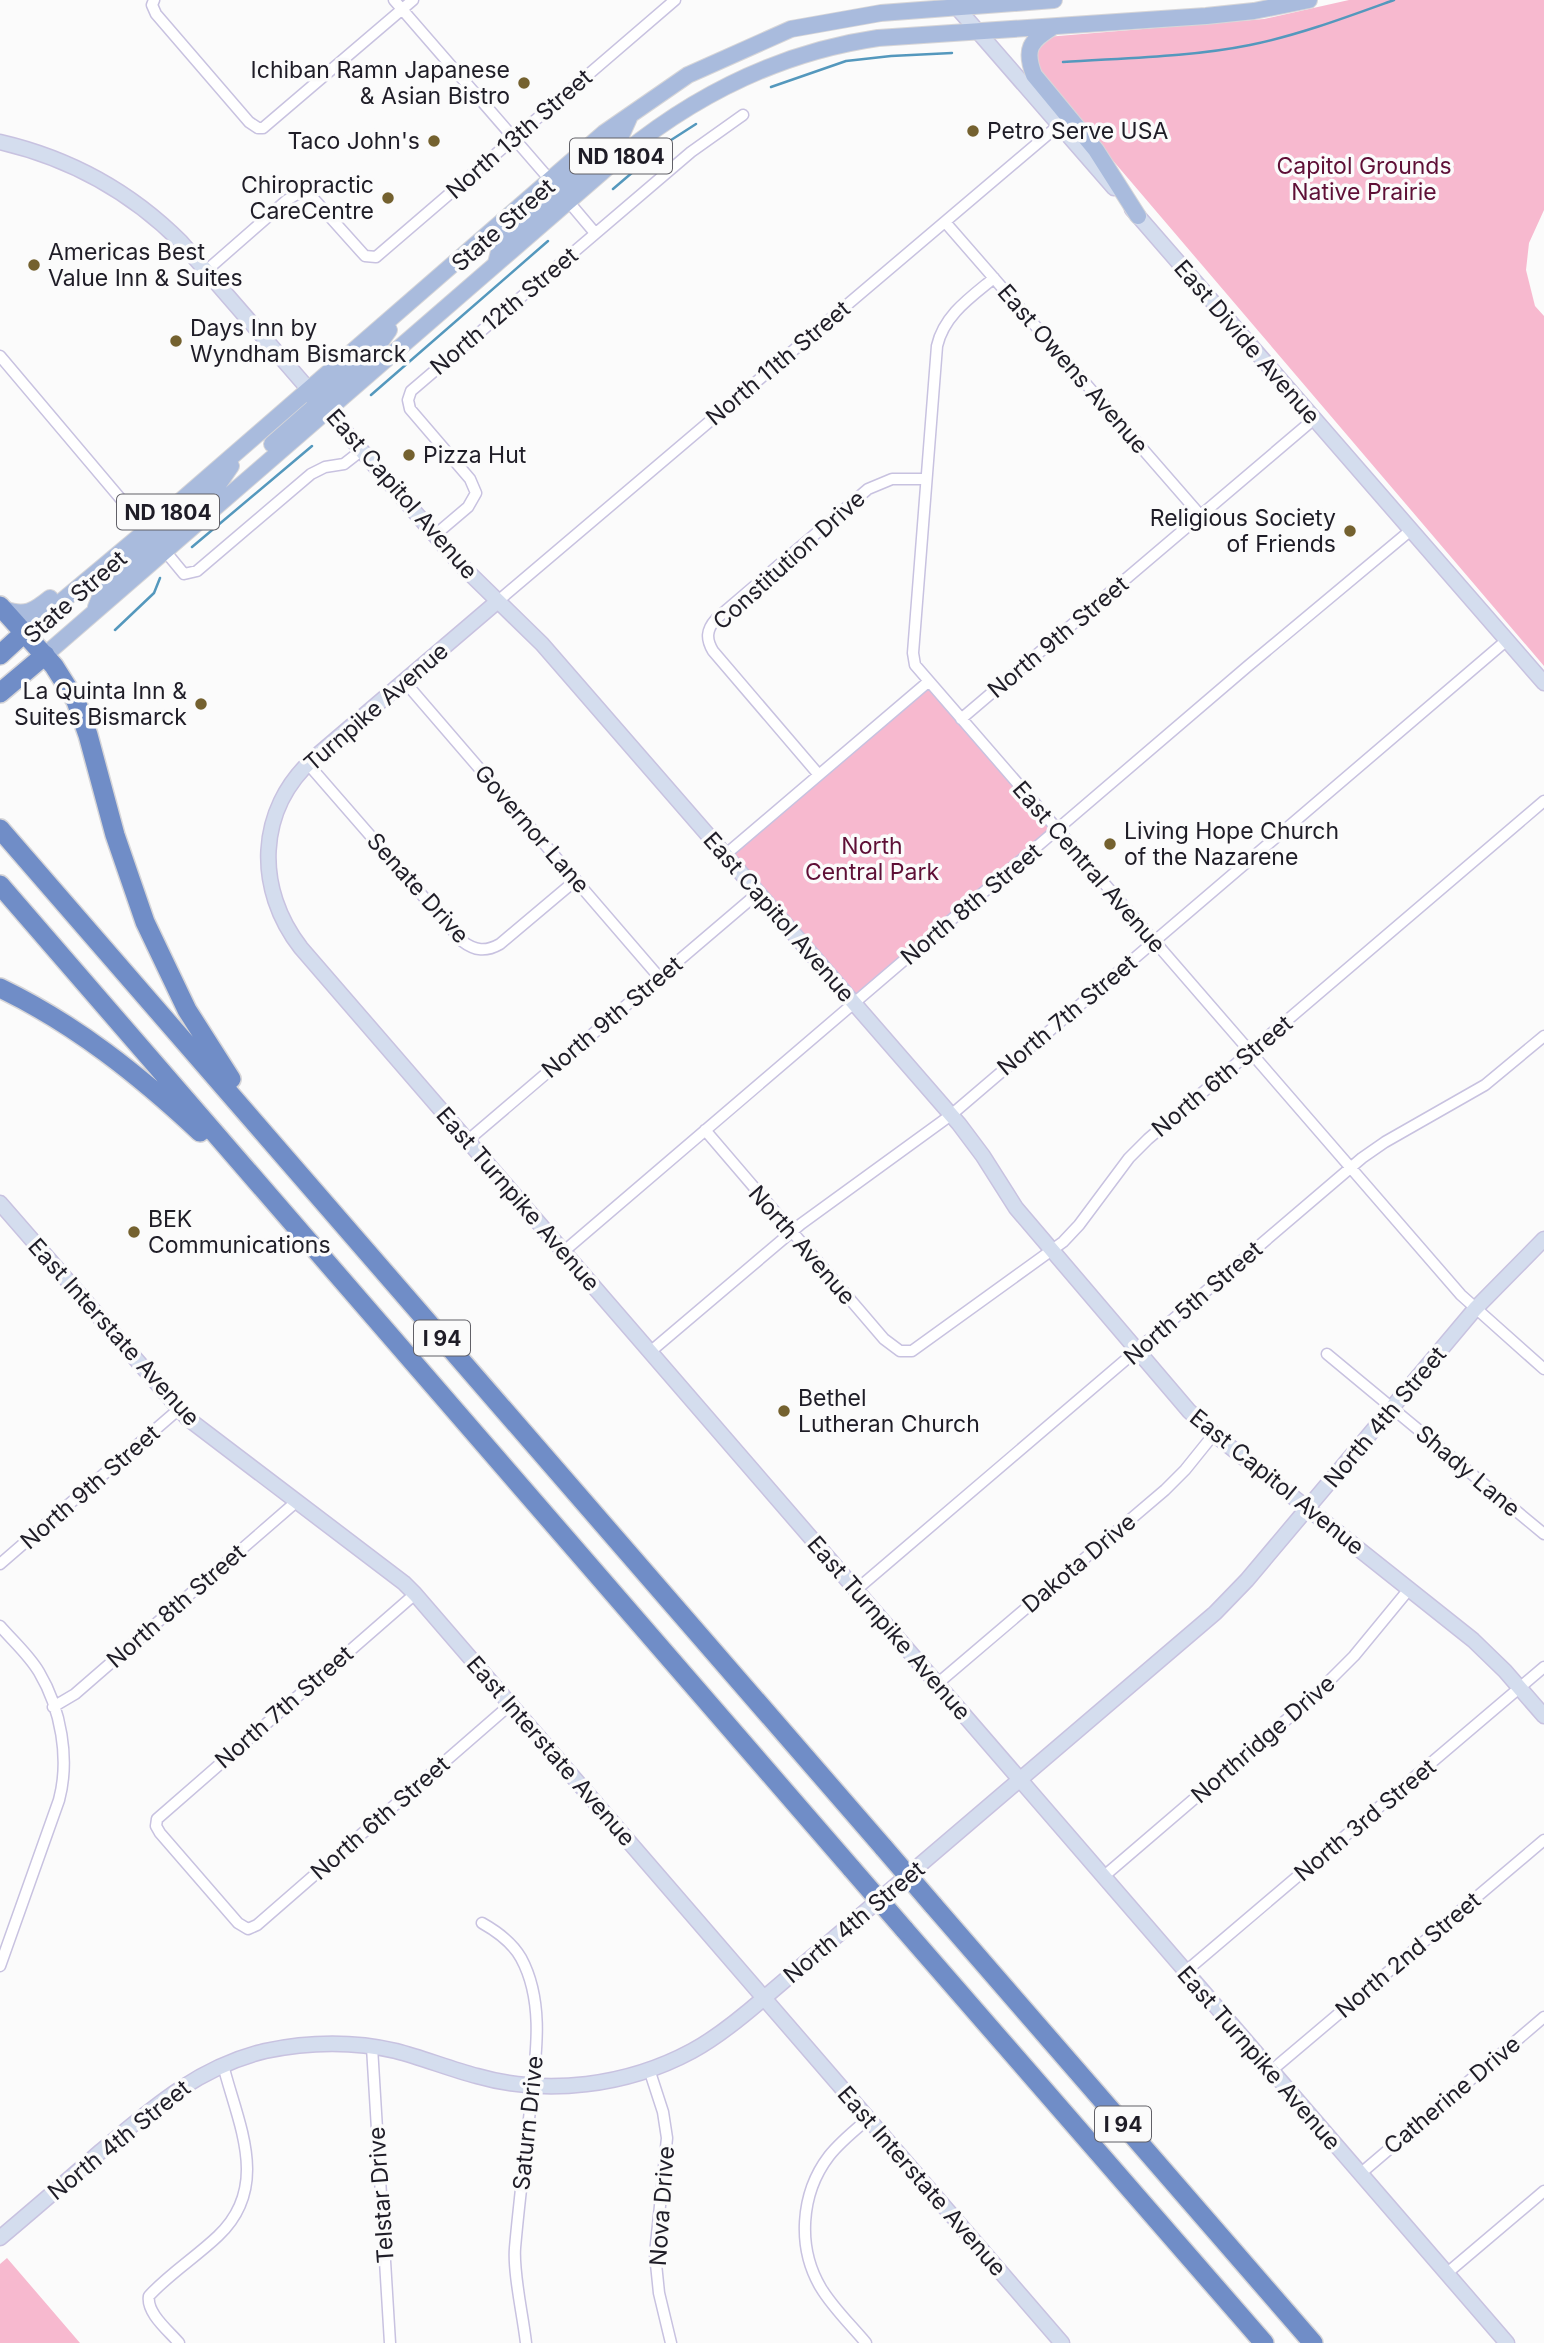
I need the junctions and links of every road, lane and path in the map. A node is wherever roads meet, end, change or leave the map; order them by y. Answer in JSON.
{"nodes":[{"id":1,"x":154,"y":0,"type":"edge"},
{"id":2,"x":394,"y":0,"type":"edge"},
{"id":3,"x":413,"y":0,"type":"edge"},
{"id":4,"x":675,"y":0,"type":"edge"},
{"id":5,"x":900,"y":0,"type":"edge"},
{"id":6,"x":1054,"y":0,"type":"edge"},
{"id":7,"x":1309,"y":0,"type":"edge"},
{"id":8,"x":953,"y":4,"type":"edge"},
{"id":9,"x":1268,"y":4,"type":"edge"},
{"id":10,"x":402,"y":10,"type":"junction"},
{"id":11,"x":881,"y":13,"type":"junction"},
{"id":12,"x":1054,"y":27,"type":"junction"},
{"id":13,"x":979,"y":32,"type":"junction"},
{"id":14,"x":743,"y":115,"type":"dead end"},
{"id":15,"x":630,"y":116,"type":"junction"},
{"id":16,"x":1059,"y":125,"type":"junction"},
{"id":17,"x":513,"y":139,"type":"junction"},
{"id":18,"x":0,"y":142,"type":"edge"},
{"id":19,"x":551,"y":181,"type":"junction"},
{"id":20,"x":568,"y":201,"type":"junction"},
{"id":21,"x":1138,"y":216,"type":"junction"},
{"id":22,"x":945,"y":222,"type":"junction"},
{"id":23,"x":595,"y":233,"type":"junction"},
{"id":24,"x":496,"y":263,"type":"junction"},
{"id":25,"x":207,"y":270,"type":"junction"},
{"id":26,"x":994,"y":278,"type":"junction"},
{"id":27,"x":0,"y":356,"type":"edge"},
{"id":28,"x":319,"y":399,"type":"junction"},
{"id":29,"x":1314,"y":419,"type":"junction"},
{"id":30,"x":244,"y":446,"type":"junction"},
{"id":31,"x":362,"y":450,"type":"junction"},
{"id":32,"x":925,"y":479,"type":"junction"},
{"id":33,"x":1201,"y":516,"type":"junction"},
{"id":34,"x":147,"y":530,"type":"junction"},
{"id":35,"x":1411,"y":530,"type":"junction"},
{"id":36,"x":435,"y":535,"type":"junction"},
{"id":37,"x":133,"y":542,"type":"junction"},
{"id":38,"x":165,"y":551,"type":"junction"},
{"id":39,"x":498,"y":601,"type":"junction"},
{"id":40,"x":2,"y":607,"type":"edge"},
{"id":41,"x":94,"y":612,"type":"junction"},
{"id":42,"x":25,"y":632,"type":"junction"},
{"id":43,"x":1507,"y":640,"type":"junction"},
{"id":44,"x":0,"y":655,"type":"edge"},
{"id":45,"x":45,"y":655,"type":"junction"},
{"id":46,"x":0,"y":681,"type":"edge"},
{"id":47,"x":404,"y":681,"type":"junction"},
{"id":48,"x":928,"y":682,"type":"junction"},
{"id":49,"x":1544,"y":683,"type":"edge"},
{"id":50,"x":0,"y":694,"type":"edge"},
{"id":51,"x":961,"y":719,"type":"junction"},
{"id":52,"x":308,"y":764,"type":"junction"},
{"id":53,"x":819,"y":775,"type":"junction"},
{"id":54,"x":1544,"y":802,"type":"edge"},
{"id":55,"x":0,"y":829,"type":"edge"},
{"id":56,"x":1057,"y":831,"type":"junction"},
{"id":57,"x":725,"y":855,"type":"junction"},
{"id":58,"x":576,"y":880,"type":"junction"},
{"id":59,"x":0,"y":885,"type":"edge"},
{"id":60,"x":758,"y":893,"type":"junction"},
{"id":61,"x":277,"y":909,"type":"joint"},
{"id":62,"x":1154,"y":941,"type":"junction"},
{"id":63,"x":659,"y":976,"type":"junction"},
{"id":64,"x":0,"y":988,"type":"edge"},
{"id":65,"x":854,"y":1004,"type":"junction"},
{"id":66,"x":1544,"y":1036,"type":"edge"},
{"id":67,"x":1250,"y":1053,"type":"junction"},
{"id":68,"x":951,"y":1115,"type":"junction"},
{"id":69,"x":705,"y":1130,"type":"junction"},
{"id":70,"x":467,"y":1141,"type":"junction"},
{"id":71,"x":1350,"y":1168,"type":"junction"},
{"id":72,"x":0,"y":1202,"type":"edge"},
{"id":73,"x":791,"y":1233,"type":"junction"},
{"id":74,"x":1544,"y":1239,"type":"edge"},
{"id":75,"x":1052,"y":1251,"type":"junction"},
{"id":76,"x":563,"y":1252,"type":"junction"},
{"id":77,"x":345,"y":1284,"type":"junction"},
{"id":78,"x":1475,"y":1310,"type":"junction"},
{"id":79,"x":423,"y":1317,"type":"junction"},
{"id":80,"x":1137,"y":1350,"type":"junction"},
{"id":81,"x":650,"y":1352,"type":"junction"},
{"id":82,"x":905,"y":1352,"type":"joint"},
{"id":83,"x":1327,"y":1354,"type":"dead end"},
{"id":84,"x":1544,"y":1369,"type":"edge"},
{"id":85,"x":1392,"y":1408,"type":"junction"},
{"id":86,"x":179,"y":1409,"type":"junction"},
{"id":87,"x":1214,"y":1434,"type":"junction"},
{"id":88,"x":296,"y":1502,"type":"junction"},
{"id":89,"x":1308,"y":1508,"type":"junction"},
{"id":90,"x":1544,"y":1534,"type":"edge"},
{"id":91,"x":0,"y":1564,"type":"edge"},
{"id":92,"x":1410,"y":1588,"type":"junction"},
{"id":93,"x":856,"y":1590,"type":"junction"},
{"id":94,"x":415,"y":1594,"type":"junction"},
{"id":95,"x":0,"y":1626,"type":"edge"},
{"id":96,"x":1544,"y":1667,"type":"edge"},
{"id":97,"x":937,"y":1684,"type":"junction"},
{"id":98,"x":1520,"y":1688,"type":"junction"},
{"id":99,"x":510,"y":1704,"type":"junction"},
{"id":100,"x":53,"y":1707,"type":"junction"},
{"id":101,"x":1544,"y":1716,"type":"edge"},
{"id":102,"x":1020,"y":1780,"type":"junction"},
{"id":103,"x":1544,"y":1840,"type":"edge"},
{"id":104,"x":1103,"y":1877,"type":"junction"},
{"id":105,"x":482,"y":1923,"type":"dead end"},
{"id":106,"x":248,"y":1929,"type":"joint"},
{"id":107,"x":0,"y":1966,"type":"edge"},
{"id":108,"x":1185,"y":1972,"type":"junction"},
{"id":109,"x":764,"y":1998,"type":"junction"},
{"id":110,"x":1544,"y":2017,"type":"edge"},
{"id":111,"x":372,"y":2047,"type":"junction"},
{"id":112,"x":223,"y":2065,"type":"junction"},
{"id":113,"x":649,"y":2070,"type":"junction"},
{"id":114,"x":1271,"y":2071,"type":"junction"},
{"id":115,"x":532,"y":2086,"type":"junction"},
{"id":116,"x":868,"y":2119,"type":"junction"},
{"id":117,"x":1360,"y":2174,"type":"junction"},
{"id":118,"x":1544,"y":2191,"type":"edge"},
{"id":119,"x":0,"y":2238,"type":"edge"},
{"id":120,"x":1446,"y":2274,"type":"junction"},
{"id":121,"x":179,"y":2343,"type":"edge"},
{"id":122,"x":390,"y":2343,"type":"edge"},
{"id":123,"x":526,"y":2343,"type":"edge"},
{"id":124,"x":671,"y":2343,"type":"edge"},
{"id":125,"x":866,"y":2343,"type":"edge"},
{"id":126,"x":1062,"y":2343,"type":"edge"},
{"id":127,"x":1264,"y":2343,"type":"edge"},
{"id":128,"x":1313,"y":2343,"type":"edge"},
{"id":129,"x":1507,"y":2343,"type":"edge"}],
"edges":[{"from":1,"to":10,"type":"street"},
{"from":2,"to":10,"type":"street"},
{"from":3,"to":10,"type":"street"},
{"from":4,"to":17,"type":"street","name":"North 13th Street"},
{"from":5,"to":11,"type":"street"},
{"from":6,"to":8,"type":"main road","name":"State Street","number":"ND 1804"},
{"from":7,"to":9,"type":"main road","name":"State Street","number":"ND 1804"},
{"from":8,"to":11,"type":"main road","name":"State Street","number":"ND 1804"},
{"from":8,"to":13,"type":"street","name":"East Divide Avenue"},
{"from":9,"to":12,"type":"main road","name":"State Street","number":"ND 1804"},
{"from":10,"to":17,"type":"street"},
{"from":11,"to":15,"type":"main road","name":"State Street","number":"ND 1804"},
{"from":12,"to":13,"type":"main road","name":"State Street","number":"ND 1804"},
{"from":12,"to":21,"type":"main road"},
{"from":13,"to":16,"type":"street","name":"East Divide Avenue"},
{"from":13,"to":20,"type":"main road","name":"State Street","number":"ND 1804"},
{"from":14,"to":23,"type":"street","name":"North 12th Street"},
{"from":15,"to":19,"type":"main road","name":"State Street","number":"ND 1804"},
{"from":15,"to":20,"type":"main road"},
{"from":16,"to":21,"type":"street","name":"East Divide Avenue"},
{"from":16,"to":22,"type":"street","name":"North 11th Street"},
{"from":17,"to":19,"type":"street"},
{"from":17,"to":25,"type":"street","name":"North 13th Street"},
{"from":18,"to":25,"type":"street","name":"East Capitol Avenue"},
{"from":19,"to":24,"type":"main road"},
{"from":19,"to":28,"type":"main road","name":"State Street","number":"ND 1804"},
{"from":20,"to":23,"type":"street"},
{"from":20,"to":24,"type":"main road","name":"State Street","number":"ND 1804"},
{"from":21,"to":29,"type":"street","name":"East Divide Avenue"},
{"from":22,"to":26,"type":"street","name":"East Owens Avenue"},
{"from":22,"to":39,"type":"street","name":"North 11th Street"},
{"from":23,"to":36,"type":"street","name":"North 12th Street"},
{"from":24,"to":28,"type":"main road","name":"State Street","number":"ND 1804"},
{"from":25,"to":28,"type":"street","name":"East Capitol Avenue"},
{"from":26,"to":32,"type":"street","name":"East Central Avenue"},
{"from":26,"to":33,"type":"street","name":"East Owens Avenue"},
{"from":27,"to":34,"type":"street"},
{"from":28,"to":30,"type":"main road","name":"State Street","number":"ND 1804"},
{"from":28,"to":31,"type":"street","name":"East Capitol Avenue"},
{"from":28,"to":38,"type":"main road","name":"State Street","number":"ND 1804"},
{"from":29,"to":33,"type":"street","name":"North 9th Street"},
{"from":29,"to":35,"type":"street","name":"East Divide Avenue"},
{"from":30,"to":34,"type":"main road","name":"State Street","number":"ND 1804"},
{"from":30,"to":38,"type":"main road"},
{"from":31,"to":36,"type":"street","name":"East Capitol Avenue"},
{"from":31,"to":38,"type":"street"},
{"from":32,"to":48,"type":"street","name":"East Central Avenue"},
{"from":32,"to":53,"type":"street","name":"Constitution Drive"},
{"from":33,"to":51,"type":"street","name":"North 9th Street"},
{"from":34,"to":37,"type":"main road","name":"State Street","number":"ND 1804"},
{"from":34,"to":41,"type":"main road"},
{"from":35,"to":43,"type":"street","name":"East Divide Avenue"},
{"from":35,"to":56,"type":"street","name":"North 8th Street"},
{"from":36,"to":39,"type":"street","name":"East Capitol Avenue"},
{"from":37,"to":40,"type":"main road"},
{"from":37,"to":42,"type":"main road","name":"State Street","number":"ND 1804"},
{"from":38,"to":41,"type":"main road","name":"State Street","number":"ND 1804"},
{"from":39,"to":47,"type":"street","name":"Turnpike Avenue"},
{"from":39,"to":57,"type":"street","name":"East Capitol Avenue"},
{"from":40,"to":42,"type":"highway"},
{"from":41,"to":45,"type":"main road","name":"State Street","number":"ND 1804"},
{"from":42,"to":44,"type":"highway","name":"State Street","number":"ND 1804"},
{"from":42,"to":45,"type":"highway"},
{"from":42,"to":46,"type":"highway"},
{"from":43,"to":49,"type":"street","name":"East Divide Avenue"},
{"from":43,"to":62,"type":"street","name":"North 7th Street"},
{"from":45,"to":50,"type":"highway","name":"State Street"},
{"from":45,"to":79,"type":"highway"},
{"from":47,"to":52,"type":"street","name":"Turnpike Avenue"},
{"from":47,"to":58,"type":"street","name":"Governor Lane"},
{"from":48,"to":51,"type":"street","name":"East Central Avenue"},
{"from":48,"to":53,"type":"street"},
{"from":51,"to":56,"type":"street","name":"East Central Avenue"},
{"from":52,"to":58,"type":"street","name":"Senate Drive"},
{"from":52,"to":61,"type":"street","name":"Turnpike Avenue"},
{"from":53,"to":57,"type":"street"},
{"from":54,"to":67,"type":"street","name":"North 6th Street"},
{"from":55,"to":79,"type":"highway","number":"I 94"},
{"from":56,"to":62,"type":"street","name":"East Central Avenue"},
{"from":56,"to":65,"type":"street","name":"North 8th Street"},
{"from":57,"to":60,"type":"street","name":"East Capitol Avenue"},
{"from":58,"to":63,"type":"street","name":"Governor Lane"},
{"from":59,"to":77,"type":"highway","number":"I 94"},
{"from":60,"to":63,"type":"street","name":"North 9th Street"},
{"from":60,"to":65,"type":"street","name":"East Capitol Avenue"},
{"from":61,"to":70,"type":"street","name":"East Turnpike Avenue"},
{"from":62,"to":67,"type":"street","name":"East Central Avenue"},
{"from":62,"to":68,"type":"street","name":"North 7th Street"},
{"from":63,"to":70,"type":"street","name":"North 9th Street"},
{"from":64,"to":77,"type":"highway"},
{"from":65,"to":68,"type":"street","name":"East Capitol Avenue"},
{"from":65,"to":69,"type":"street","name":"North 8th Street"},
{"from":66,"to":71,"type":"street","name":"North 5th Street"},
{"from":67,"to":71,"type":"street","name":"East Central Avenue"},
{"from":67,"to":75,"type":"street","name":"North 6th Street"},
{"from":68,"to":73,"type":"street","name":"North 7th Street"},
{"from":68,"to":75,"type":"street","name":"East Capitol Avenue"},
{"from":69,"to":73,"type":"street","name":"North Avenue"},
{"from":69,"to":76,"type":"street","name":"North 8th Street"},
{"from":70,"to":76,"type":"street","name":"East Turnpike Avenue"},
{"from":71,"to":78,"type":"street","name":"East Central Avenue"},
{"from":71,"to":80,"type":"street","name":"North 5th Street"},
{"from":72,"to":86,"type":"street","name":"East Interstate Avenue"},
{"from":73,"to":81,"type":"street","name":"North 7th Street"},
{"from":73,"to":82,"type":"street","name":"North Avenue"},
{"from":74,"to":78,"type":"street","name":"North 4th Street"},
{"from":75,"to":80,"type":"street","name":"East Capitol Avenue"},
{"from":75,"to":82,"type":"street","name":"North 6th Street"},
{"from":76,"to":81,"type":"street","name":"East Turnpike Avenue"},
{"from":77,"to":127,"type":"highway","number":"I 94","bridge":true},
{"from":78,"to":84,"type":"street","name":"East Central Avenue"},
{"from":78,"to":85,"type":"street","name":"North 4th Street"},
{"from":79,"to":128,"type":"highway","number":"I 94","bridge":true},
{"from":80,"to":87,"type":"street","name":"East Capitol Avenue"},
{"from":80,"to":93,"type":"street","name":"North 5th Street"},
{"from":81,"to":93,"type":"street","name":"East Turnpike Avenue"},
{"from":83,"to":85,"type":"street","name":"Shady Lane"},
{"from":85,"to":89,"type":"street","name":"North 4th Street"},
{"from":85,"to":90,"type":"street","name":"Shady Lane"},
{"from":86,"to":88,"type":"street","name":"East Interstate Avenue"},
{"from":86,"to":91,"type":"street","name":"North 9th Street"},
{"from":87,"to":89,"type":"street","name":"East Capitol Avenue"},
{"from":87,"to":97,"type":"street","name":"Dakota Drive"},
{"from":88,"to":94,"type":"street","name":"East Interstate Avenue"},
{"from":88,"to":100,"type":"street","name":"North 8th Street"},
{"from":89,"to":92,"type":"street","name":"East Capitol Avenue"},
{"from":89,"to":102,"type":"street","name":"North 4th Street"},
{"from":92,"to":98,"type":"street","name":"East Capitol Avenue"},
{"from":92,"to":104,"type":"street","name":"Northridge Drive"},
{"from":93,"to":97,"type":"street","name":"East Turnpike Avenue"},
{"from":94,"to":99,"type":"street","name":"East Interstate Avenue"},
{"from":94,"to":106,"type":"street","name":"North 7th Street"},
{"from":95,"to":100,"type":"street"},
{"from":96,"to":98,"type":"street","name":"North 3rd Street"},
{"from":97,"to":102,"type":"street","name":"East Turnpike Avenue"},
{"from":98,"to":101,"type":"street","name":"East Capitol Avenue"},
{"from":98,"to":108,"type":"street","name":"North 3rd Street"},
{"from":99,"to":106,"type":"street","name":"North 6th Street"},
{"from":99,"to":109,"type":"street","name":"East Interstate Avenue"},
{"from":100,"to":107,"type":"street"},
{"from":102,"to":104,"type":"street","name":"East Turnpike Avenue"},
{"from":102,"to":109,"type":"street","name":"North 4th Street"},
{"from":103,"to":114,"type":"street","name":"North 2nd Street"},
{"from":104,"to":108,"type":"street","name":"East Turnpike Avenue"},
{"from":105,"to":115,"type":"street","name":"Saturn Drive"},
{"from":108,"to":114,"type":"street","name":"East Turnpike Avenue"},
{"from":109,"to":113,"type":"street","name":"North 4th Street"},
{"from":109,"to":116,"type":"street","name":"East Interstate Avenue"},
{"from":110,"to":117,"type":"street","name":"Catherine Drive"},
{"from":111,"to":112,"type":"street","name":"North 4th Street"},
{"from":111,"to":115,"type":"street","name":"North 4th Street"},
{"from":111,"to":122,"type":"street","name":"Telstar Drive"},
{"from":112,"to":119,"type":"street","name":"North 4th Street"},
{"from":112,"to":121,"type":"street"},
{"from":113,"to":115,"type":"street","name":"North 4th Street"},
{"from":113,"to":124,"type":"street","name":"Nova Drive"},
{"from":114,"to":117,"type":"street","name":"East Turnpike Avenue"},
{"from":115,"to":123,"type":"street","name":"Saturn Drive"},
{"from":116,"to":125,"type":"street"},
{"from":116,"to":126,"type":"street","name":"East Interstate Avenue"},
{"from":117,"to":120,"type":"street","name":"East Turnpike Avenue"},
{"from":118,"to":120,"type":"street"},
{"from":120,"to":129,"type":"street","name":"East Turnpike Avenue"}]}
